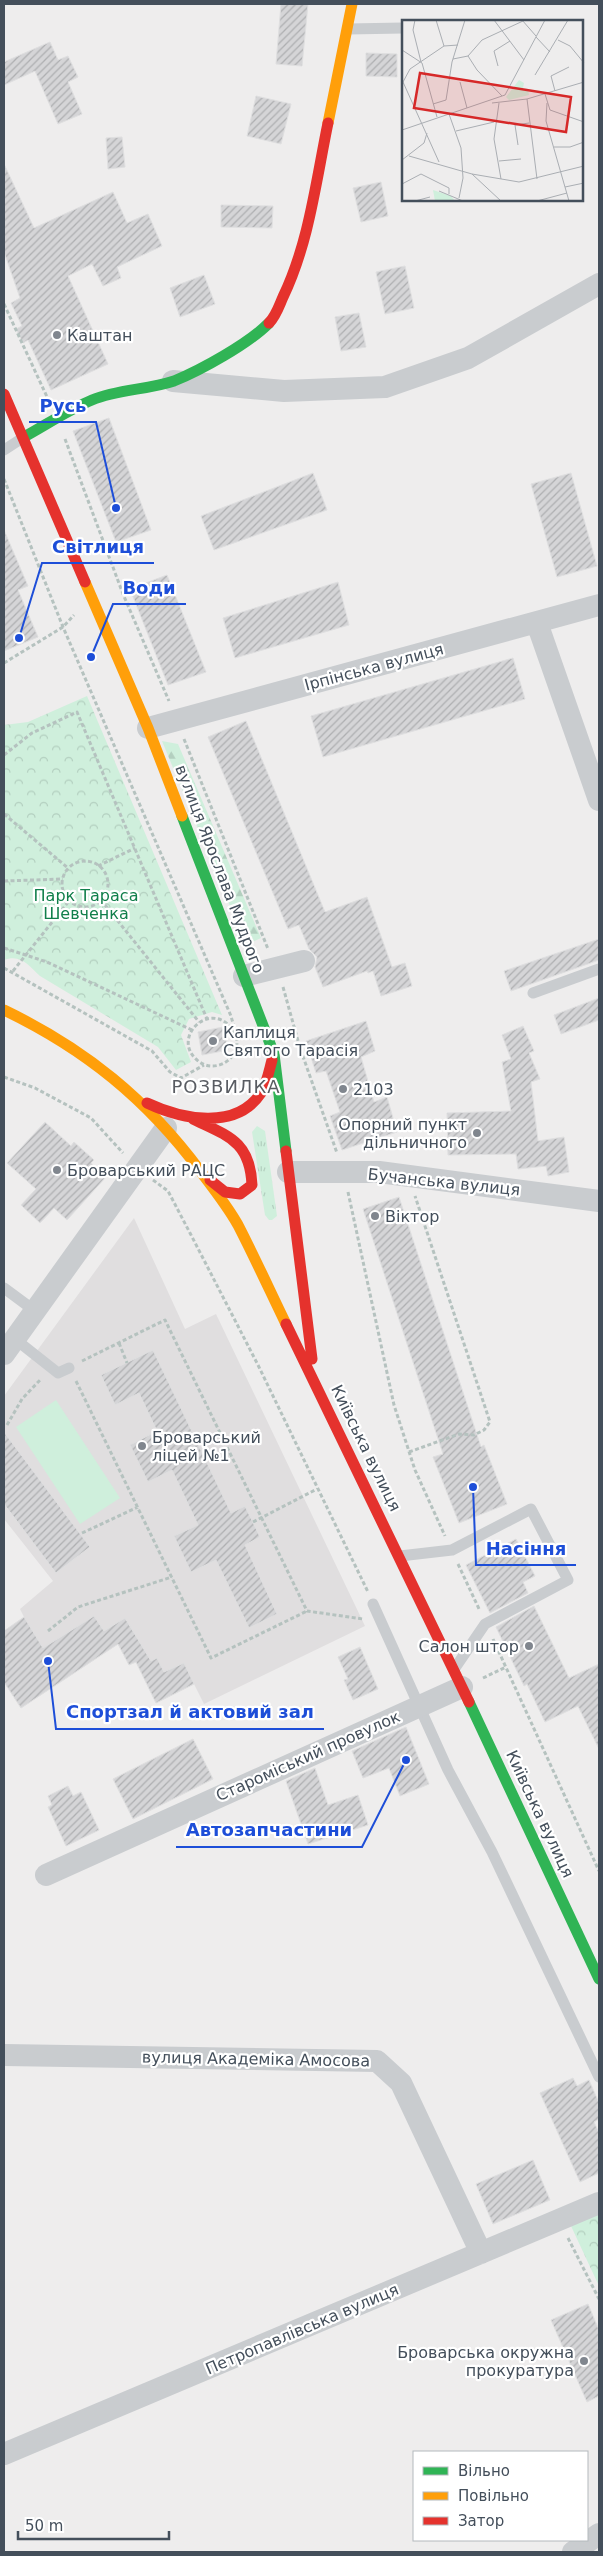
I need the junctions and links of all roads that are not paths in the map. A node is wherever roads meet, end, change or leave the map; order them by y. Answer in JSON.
{"nodes":[{"id":1,"x":352,"y":4,"type":"edge"},
{"id":2,"x":402,"y":28,"type":"edge"},
{"id":3,"x":348,"y":29,"type":"junction"},
{"id":4,"x":599,"y":284,"type":"edge"},
{"id":5,"x":173,"y":381,"type":"junction"},
{"id":6,"x":4,"y":394,"type":"edge"},
{"id":7,"x":24,"y":437,"type":"junction"},
{"id":8,"x":4,"y":450,"type":"edge"},
{"id":9,"x":599,"y":605,"type":"edge"},
{"id":10,"x":537,"y":623,"type":"junction"},
{"id":11,"x":148,"y":728,"type":"junction"},
{"id":12,"x":599,"y":800,"type":"edge"},
{"id":13,"x":304,"y":961,"type":"dead end"},
{"id":14,"x":599,"y":969,"type":"edge"},
{"id":15,"x":244,"y":976,"type":"junction"},
{"id":16,"x":532,"y":993,"type":"dead end"},
{"id":17,"x":4,"y":1010,"type":"edge"},
{"id":18,"x":274,"y":1054,"type":"junction"},
{"id":19,"x":139,"y":1098,"type":"junction"},
{"id":20,"x":191,"y":1118,"type":"junction"},
{"id":21,"x":166,"y":1128,"type":"junction"},
{"id":22,"x":288,"y":1172,"type":"junction"},
{"id":23,"x":205,"y":1176,"type":"junction"},
{"id":24,"x":599,"y":1201,"type":"edge"},
{"id":25,"x":4,"y":1288,"type":"edge"},
{"id":26,"x":35,"y":1311,"type":"junction"},
{"id":27,"x":9,"y":1347,"type":"edge"},
{"id":28,"x":69,"y":1368,"type":"road end"},
{"id":29,"x":314,"y":1380,"type":"junction"},
{"id":30,"x":400,"y":1556,"type":"junction"},
{"id":31,"x":373,"y":1604,"type":"road end"},
{"id":32,"x":458,"y":1679,"type":"junction"},
{"id":33,"x":420,"y":1705,"type":"junction"},
{"id":34,"x":46,"y":1875,"type":"dead end"},
{"id":35,"x":597,"y":1969,"type":"edge"},
{"id":36,"x":4,"y":2055,"type":"edge"},
{"id":37,"x":599,"y":2077,"type":"edge"},
{"id":38,"x":599,"y":2203,"type":"edge"},
{"id":39,"x":481,"y":2253,"type":"junction"},
{"id":40,"x":4,"y":2454,"type":"edge"},
{"id":41,"x":599,"y":2534,"type":"edge"},
{"id":42,"x":573,"y":2552,"type":"edge"}],
"edges":[{"from":1,"to":3,"type":"main road"},
{"from":2,"to":3,"type":"lane"},
{"from":3,"to":5,"type":"main road"},
{"from":4,"to":5,"type":"street"},
{"from":5,"to":7,"type":"main road"},
{"from":6,"to":7,"type":"main road","name":"вулиця Ярослава Мудрого"},
{"from":7,"to":8,"type":"lane"},
{"from":7,"to":11,"type":"main road","name":"вулиця Ярослава Мудрого"},
{"from":9,"to":10,"type":"street","name":"Ірпінська вулиця"},
{"from":10,"to":11,"type":"street","name":"Ірпінська вулиця"},
{"from":10,"to":12,"type":"street"},
{"from":11,"to":15,"type":"main road","name":"вулиця Ярослава Мудрого"},
{"from":13,"to":15,"type":"street"},
{"from":14,"to":16,"type":"lane"},
{"from":15,"to":18,"type":"main road","name":"вулиця Ярослава Мудрого"},
{"from":17,"to":19,"type":"main road","name":"Київська вулиця"},
{"from":18,"to":20,"type":"main road"},
{"from":18,"to":22,"type":"main road","name":"вулиця Ярослава Мудрого"},
{"from":19,"to":20,"type":"main road"},
{"from":19,"to":21,"type":"main road","name":"Київська вулиця"},
{"from":20,"to":23,"type":"main road"},
{"from":21,"to":23,"type":"main road","name":"Київська вулиця"},
{"from":21,"to":26,"type":"street"},
{"from":22,"to":24,"type":"street","name":"Бучанська вулиця"},
{"from":22,"to":29,"type":"main road","name":"вулиця Ярослава Мудрого"},
{"from":23,"to":29,"type":"main road","name":"Київська вулиця"},
{"from":25,"to":26,"type":"lane"},
{"from":26,"to":27,"type":"street"},
{"from":27,"to":28,"type":"lane"},
{"from":29,"to":30,"type":"main road","name":"Київська вулиця"},
{"from":30,"to":32,"type":"main road","name":"Київська вулиця"},
{"from":30,"to":32,"type":"lane"},
{"from":31,"to":33,"type":"lane"},
{"from":32,"to":33,"type":"street","name":"Староміський провулок"},
{"from":32,"to":35,"type":"main road","name":"Київська вулиця"},
{"from":33,"to":34,"type":"street","name":"Староміський провулок"},
{"from":33,"to":37,"type":"lane"},
{"from":36,"to":39,"type":"street","name":"вулиця Академіка Амосова"},
{"from":38,"to":39,"type":"street","name":"Петропавлівська вулиця"},
{"from":39,"to":40,"type":"street","name":"Петропавлівська вулиця"},
{"from":41,"to":42,"type":"street"}]}
